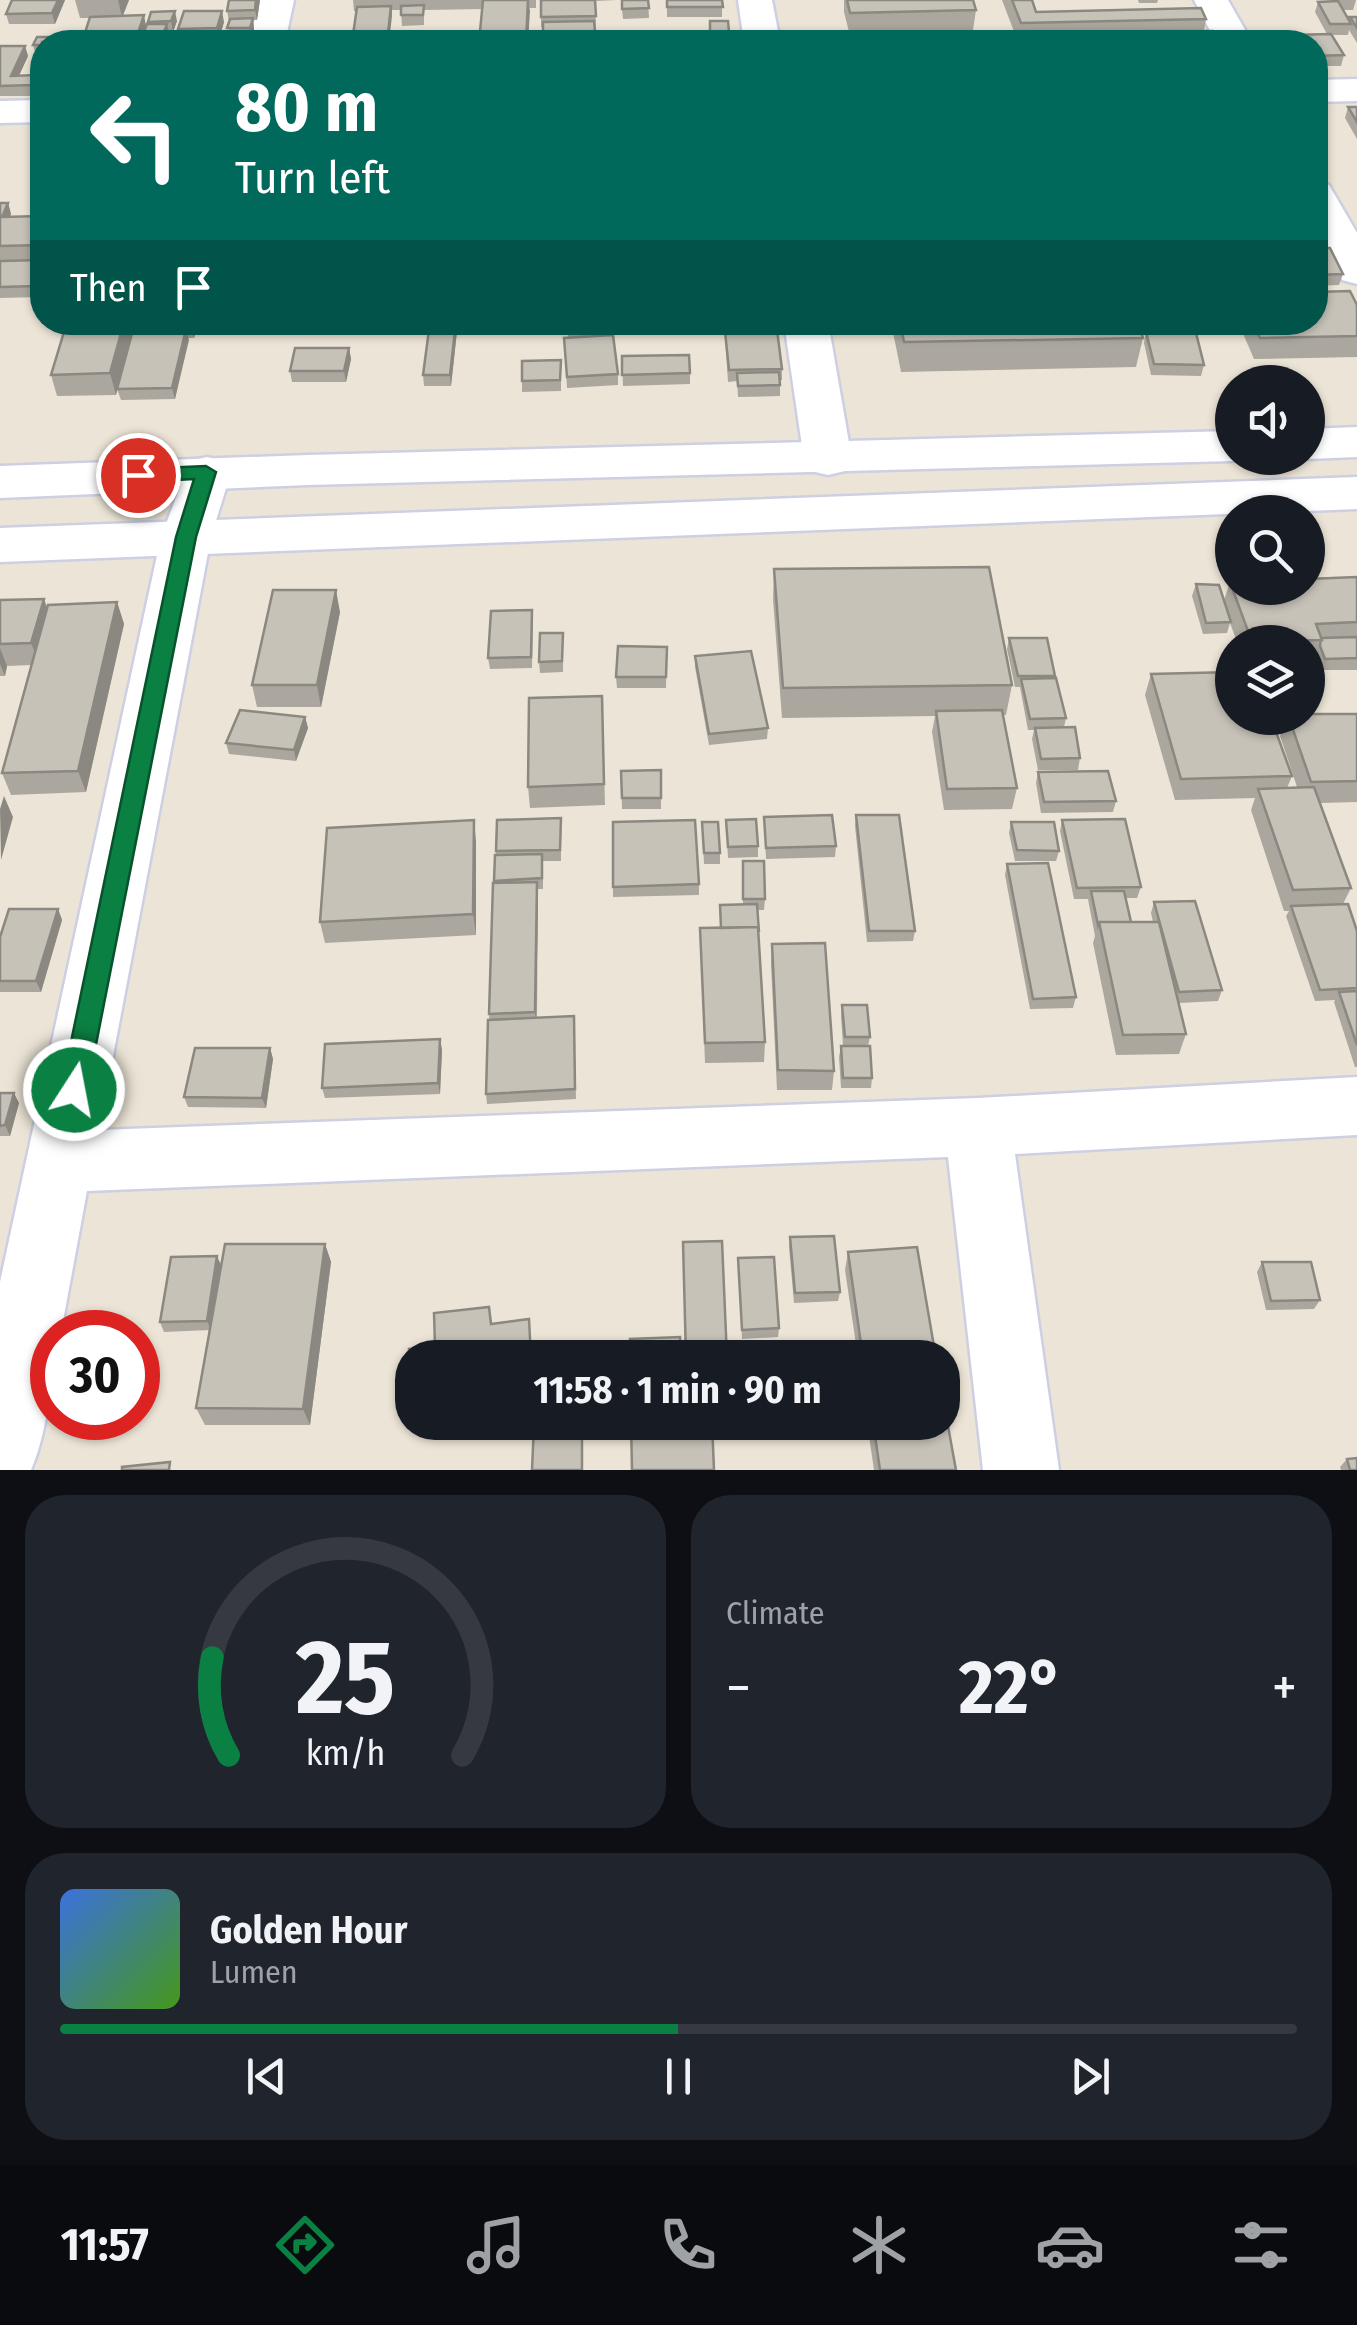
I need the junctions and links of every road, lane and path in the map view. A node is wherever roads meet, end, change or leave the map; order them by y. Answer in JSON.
{"nodes":[{"id":1,"x":277,"y":0,"type":"edge"},
{"id":2,"x":755,"y":0,"type":"edge"},
{"id":3,"x":1211,"y":0,"type":"edge"},
{"id":4,"x":270,"y":30,"type":"edge"},
{"id":5,"x":760,"y":30,"type":"edge"},
{"id":6,"x":1227,"y":30,"type":"edge"},
{"id":7,"x":1357,"y":90,"type":"edge"},
{"id":8,"x":1328,"y":91,"type":"edge"},
{"id":9,"x":30,"y":111,"type":"edge"},
{"id":10,"x":0,"y":112,"type":"edge"},
{"id":11,"x":1328,"y":217,"type":"edge"},
{"id":12,"x":1357,"y":271,"type":"edge"},
{"id":13,"x":808,"y":335,"type":"edge"},
{"id":14,"x":1357,"y":442,"type":"edge"},
{"id":15,"x":1325,"y":443,"type":"edge"},
{"id":16,"x":1215,"y":447,"type":"edge"},
{"id":17,"x":828,"y":460,"type":"junction"},
{"id":18,"x":206,"y":472,"type":"junction"},
{"id":19,"x":0,"y":482,"type":"edge"},
{"id":20,"x":1357,"y":494,"type":"edge"},
{"id":21,"x":186,"y":537,"type":"junction"},
{"id":22,"x":0,"y":544,"type":"edge"},
{"id":23,"x":1357,"y":1106,"type":"edge"},
{"id":24,"x":978,"y":1127,"type":"junction"},
{"id":25,"x":59,"y":1162,"type":"junction"},
{"id":26,"x":0,"y":1455,"type":"edge"},
{"id":27,"x":1021,"y":1470,"type":"edge"}],
"edges":[{"from":1,"to":4,"type":"street"},
{"from":2,"to":5,"type":"street"},
{"from":3,"to":6,"type":"street"},
{"from":7,"to":8,"type":"street"},
{"from":9,"to":10,"type":"street"},
{"from":11,"to":12,"type":"street"},
{"from":13,"to":17,"type":"street"},
{"from":14,"to":15,"type":"street"},
{"from":16,"to":17,"type":"street"},
{"from":17,"to":18,"type":"street"},
{"from":18,"to":19,"type":"street"},
{"from":18,"to":21,"type":"street"},
{"from":20,"to":21,"type":"street"},
{"from":21,"to":22,"type":"street"},
{"from":21,"to":25,"type":"street"},
{"from":23,"to":24,"type":"street"},
{"from":24,"to":25,"type":"street"},
{"from":24,"to":27,"type":"street"},
{"from":25,"to":26,"type":"street"}]}
